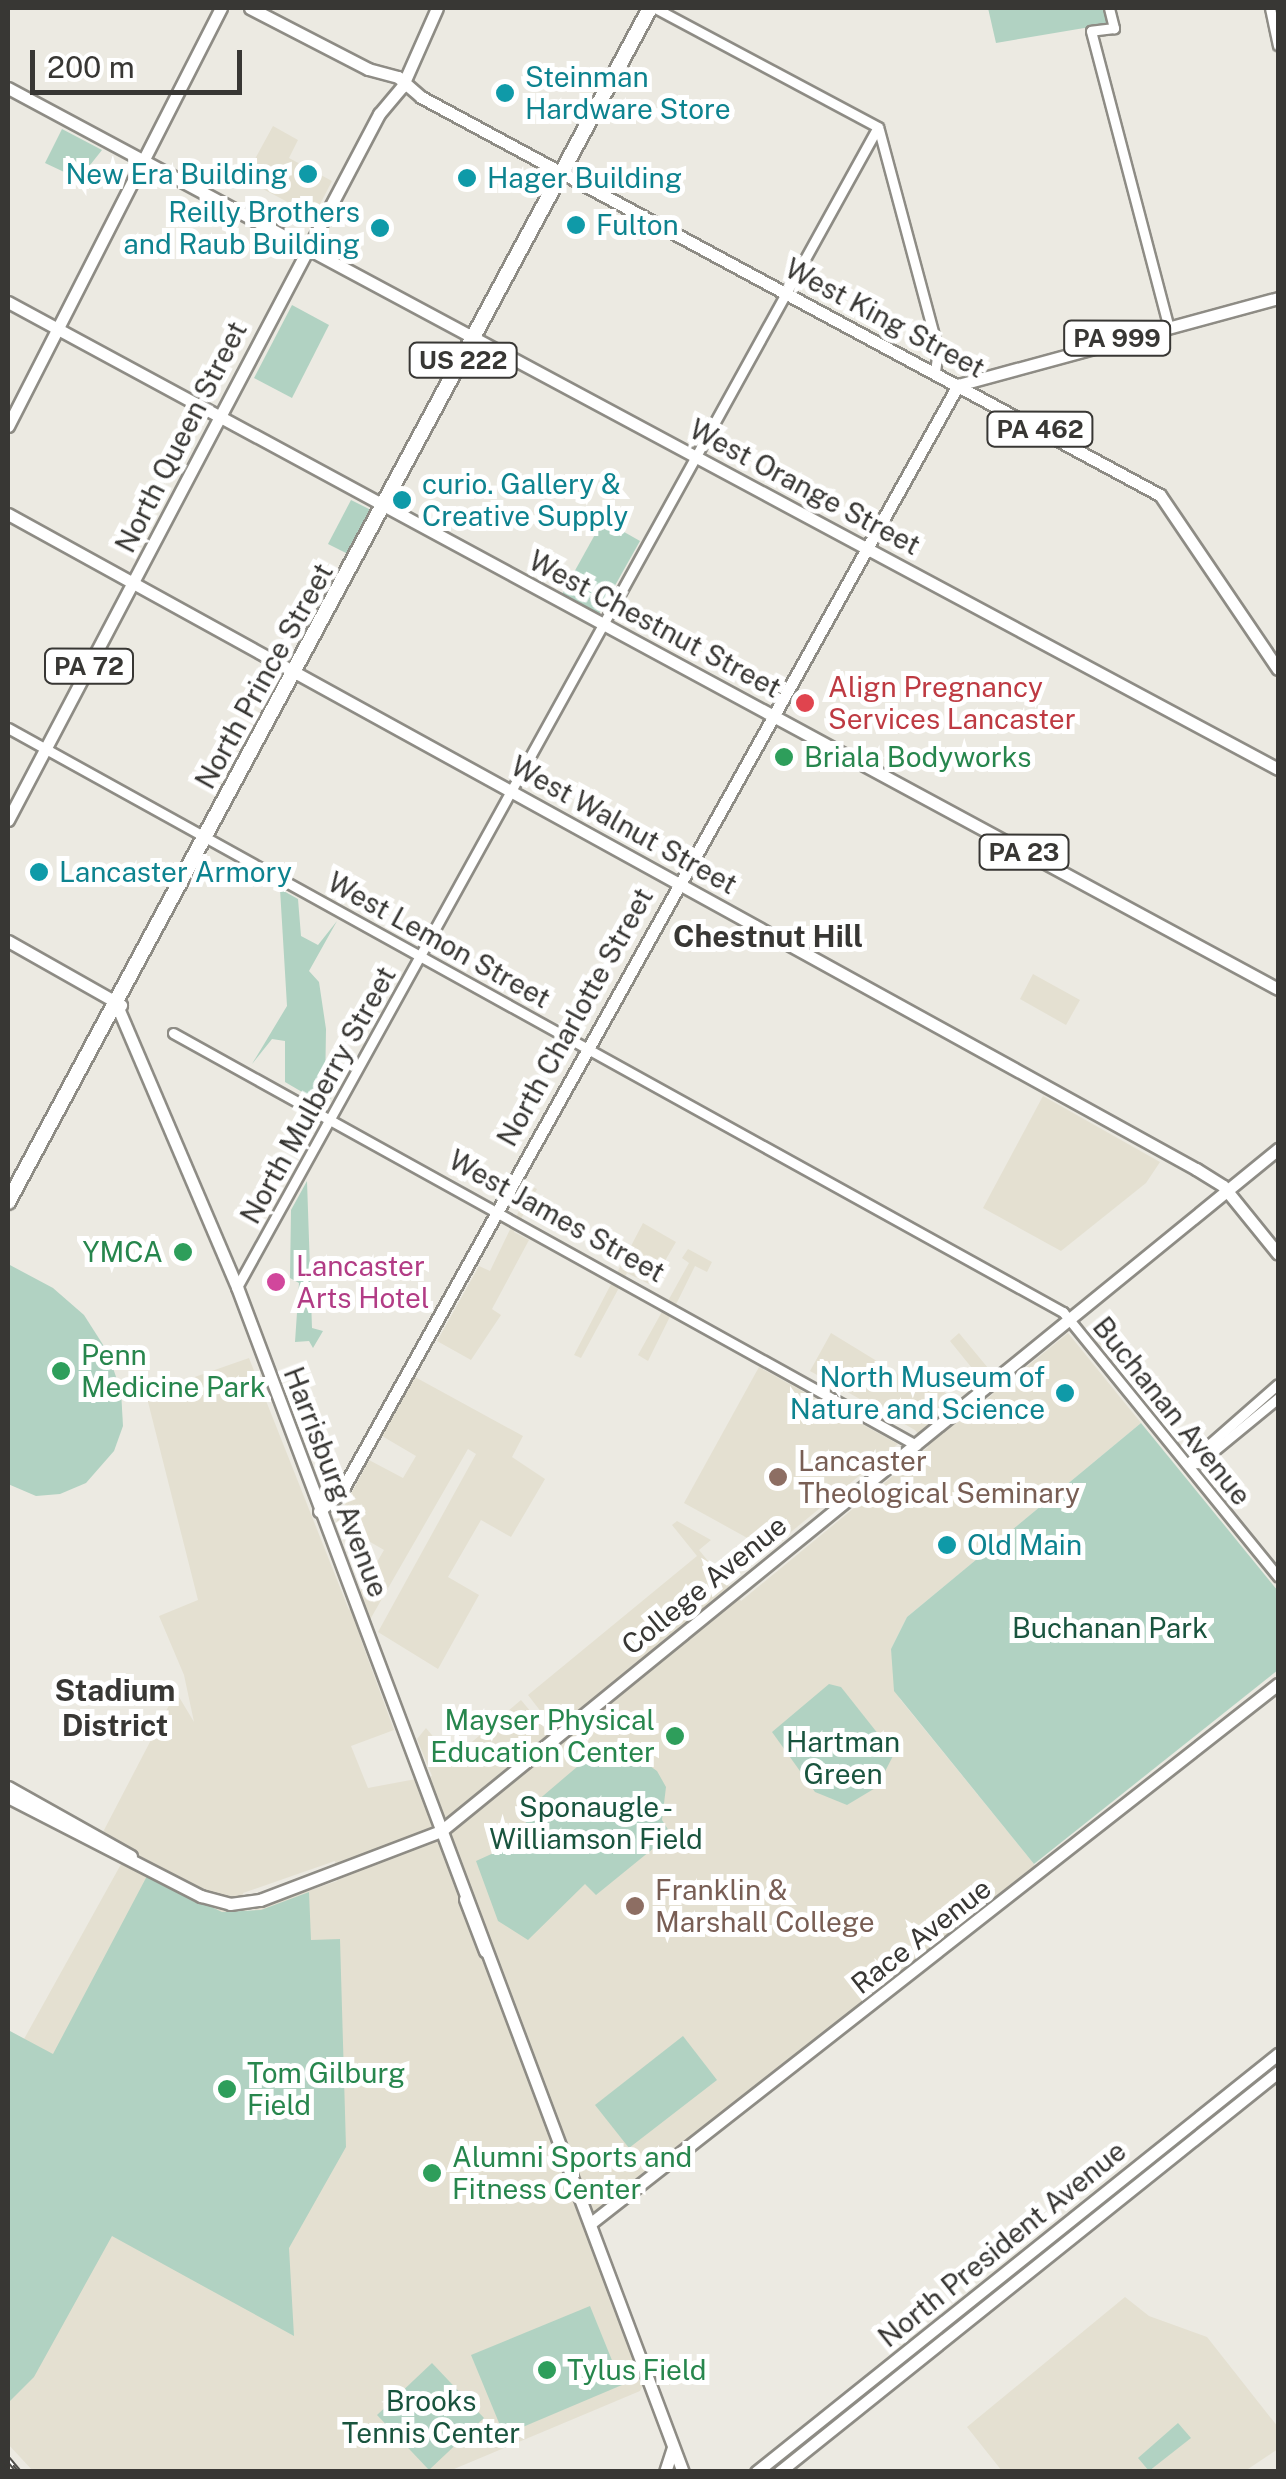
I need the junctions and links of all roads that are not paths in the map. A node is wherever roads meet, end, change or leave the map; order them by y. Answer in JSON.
{"nodes":[{"id":1,"x":221,"y":8,"type":"edge"},
{"id":2,"x":250,"y":8,"type":"edge"},
{"id":3,"x":436,"y":8,"type":"edge"},
{"id":4,"x":653,"y":8,"type":"edge"},
{"id":5,"x":1109,"y":8,"type":"edge"},
{"id":6,"x":1270,"y":8,"type":"edge"},
{"id":7,"x":1278,"y":44,"type":"edge"},
{"id":8,"x":404,"y":81,"type":"junction"},
{"id":9,"x":8,"y":88,"type":"edge"},
{"id":10,"x":878,"y":128,"type":"junction"},
{"id":11,"x":144,"y":161,"type":"junction"},
{"id":12,"x":563,"y":174,"type":"junction"},
{"id":13,"x":307,"y":249,"type":"junction"},
{"id":14,"x":785,"y":292,"type":"junction"},
{"id":15,"x":1278,"y":298,"type":"edge"},
{"id":16,"x":8,"y":302,"type":"edge"},
{"id":17,"x":1168,"y":325,"type":"junction"},
{"id":18,"x":58,"y":329,"type":"junction"},
{"id":19,"x":475,"y":338,"type":"junction"},
{"id":20,"x":935,"y":372,"type":"junction"},
{"id":21,"x":958,"y":385,"type":"junction"},
{"id":22,"x":220,"y":417,"type":"junction"},
{"id":23,"x":8,"y":426,"type":"edge"},
{"id":24,"x":696,"y":457,"type":"junction"},
{"id":25,"x":384,"y":506,"type":"junction"},
{"id":26,"x":8,"y":514,"type":"edge"},
{"id":27,"x":866,"y":548,"type":"junction"},
{"id":28,"x":133,"y":583,"type":"junction"},
{"id":29,"x":603,"y":624,"type":"junction"},
{"id":30,"x":1278,"y":669,"type":"edge"},
{"id":31,"x":295,"y":672,"type":"junction"},
{"id":32,"x":770,"y":715,"type":"junction"},
{"id":33,"x":8,"y":728,"type":"edge"},
{"id":34,"x":46,"y":749,"type":"junction"},
{"id":35,"x":1278,"y":769,"type":"edge"},
{"id":36,"x":511,"y":792,"type":"junction"},
{"id":37,"x":8,"y":820,"type":"edge"},
{"id":38,"x":205,"y":837,"type":"junction"},
{"id":39,"x":678,"y":883,"type":"junction"},
{"id":40,"x":8,"y":941,"type":"edge"},
{"id":41,"x":421,"y":955,"type":"junction"},
{"id":42,"x":1278,"y":990,"type":"edge"},
{"id":43,"x":115,"y":1001,"type":"junction"},
{"id":44,"x":173,"y":1033,"type":"dead end"},
{"id":45,"x":587,"y":1047,"type":"junction"},
{"id":46,"x":330,"y":1120,"type":"junction"},
{"id":47,"x":1278,"y":1149,"type":"edge"},
{"id":48,"x":1228,"y":1191,"type":"junction"},
{"id":49,"x":8,"y":1202,"type":"edge"},
{"id":50,"x":496,"y":1212,"type":"junction"},
{"id":51,"x":1278,"y":1254,"type":"edge"},
{"id":52,"x":236,"y":1287,"type":"junction"},
{"id":53,"x":1069,"y":1320,"type":"junction"},
{"id":54,"x":1278,"y":1384,"type":"edge"},
{"id":55,"x":1278,"y":1398,"type":"edge"},
{"id":56,"x":916,"y":1445,"type":"junction"},
{"id":57,"x":1187,"y":1464,"type":"junction"},
{"id":58,"x":320,"y":1511,"type":"junction"},
{"id":59,"x":1278,"y":1577,"type":"edge"},
{"id":60,"x":1278,"y":1684,"type":"edge"},
{"id":61,"x":8,"y":1787,"type":"edge"},
{"id":62,"x":8,"y":1797,"type":"edge"},
{"id":63,"x":441,"y":1831,"type":"junction"},
{"id":64,"x":138,"y":1862,"type":"junction"},
{"id":65,"x":1278,"y":2054,"type":"edge"},
{"id":66,"x":1278,"y":2072,"type":"edge"},
{"id":67,"x":591,"y":2223,"type":"junction"},
{"id":68,"x":673,"y":2444,"type":"junction"},
{"id":69,"x":665,"y":2472,"type":"edge"},
{"id":70,"x":684,"y":2472,"type":"edge"},
{"id":71,"x":756,"y":2472,"type":"edge"},
{"id":72,"x":779,"y":2472,"type":"edge"}],
"edges":[{"from":1,"to":11,"type":"main road"},
{"from":2,"to":8,"type":"main road","number":"PA 462"},
{"from":3,"to":8,"type":"main road","number":"PA 72"},
{"from":4,"to":10,"type":"street"},
{"from":4,"to":12,"type":"highway","number":"US 222"},
{"from":5,"to":17,"type":"street"},
{"from":6,"to":7,"type":"street"},
{"from":8,"to":12,"type":"main road","name":"West King Street","number":"PA 462"},
{"from":8,"to":13,"type":"main road","name":"North Queen Street","number":"PA 72"},
{"from":9,"to":11,"type":"main road","name":"West Orange Street"},
{"from":10,"to":14,"type":"street","name":"North Mulberry Street"},
{"from":10,"to":20,"type":"street"},
{"from":11,"to":13,"type":"main road","name":"West Orange Street"},
{"from":11,"to":18,"type":"main road"},
{"from":12,"to":14,"type":"main road","name":"West King Street","number":"PA 462"},
{"from":12,"to":19,"type":"highway","name":"North Prince Street","number":"US 222"},
{"from":13,"to":19,"type":"main road","name":"West Orange Street"},
{"from":13,"to":22,"type":"main road","name":"North Queen Street","number":"PA 72"},
{"from":14,"to":20,"type":"main road","name":"West King Street","number":"PA 462"},
{"from":14,"to":24,"type":"street","name":"North Mulberry Street"},
{"from":15,"to":17,"type":"main road","number":"PA 999"},
{"from":16,"to":18,"type":"main road","number":"PA 23"},
{"from":17,"to":21,"type":"main road","number":"PA 999"},
{"from":18,"to":22,"type":"main road","number":"PA 23"},
{"from":18,"to":23,"type":"main road"},
{"from":19,"to":24,"type":"main road","name":"West Orange Street"},
{"from":19,"to":25,"type":"highway","name":"North Prince Street","number":"US 222"},
{"from":20,"to":21,"type":"main road","name":"West King Street","number":"PA 462"},
{"from":21,"to":27,"type":"main road","name":"North Charlotte Street"},
{"from":21,"to":30,"type":"main road","name":"West King Street","number":"PA 462"},
{"from":22,"to":25,"type":"main road","name":"West Chestnut Street","number":"PA 23"},
{"from":22,"to":28,"type":"main road","name":"North Queen Street","number":"PA 72"},
{"from":24,"to":27,"type":"main road","name":"West Orange Street"},
{"from":24,"to":29,"type":"street","name":"North Mulberry Street"},
{"from":25,"to":29,"type":"main road","name":"West Chestnut Street","number":"PA 23"},
{"from":25,"to":31,"type":"highway","name":"North Prince Street","number":"US 222"},
{"from":26,"to":28,"type":"main road","name":"West Walnut Street"},
{"from":27,"to":32,"type":"main road","name":"North Charlotte Street"},
{"from":27,"to":35,"type":"main road","name":"West Orange Street"},
{"from":28,"to":31,"type":"main road","name":"West Walnut Street"},
{"from":28,"to":34,"type":"main road","name":"North Queen Street","number":"PA 72"},
{"from":29,"to":32,"type":"main road","name":"West Chestnut Street","number":"PA 23"},
{"from":29,"to":36,"type":"street","name":"North Mulberry Street"},
{"from":31,"to":36,"type":"main road","name":"West Walnut Street"},
{"from":31,"to":38,"type":"highway","name":"North Prince Street","number":"US 222"},
{"from":32,"to":39,"type":"main road","name":"North Charlotte Street"},
{"from":32,"to":42,"type":"main road","name":"West Chestnut Street","number":"PA 23"},
{"from":33,"to":34,"type":"street","name":"West Lemon Street"},
{"from":34,"to":37,"type":"main road","name":"North Queen Street","number":"PA 72"},
{"from":34,"to":38,"type":"street","name":"West Lemon Street"},
{"from":36,"to":39,"type":"main road","name":"West Walnut Street"},
{"from":36,"to":41,"type":"street","name":"North Mulberry Street"},
{"from":38,"to":41,"type":"street","name":"West Lemon Street"},
{"from":38,"to":43,"type":"highway","name":"North Prince Street","number":"US 222"},
{"from":39,"to":45,"type":"main road","name":"North Charlotte Street"},
{"from":39,"to":48,"type":"main road","name":"West Walnut Street"},
{"from":40,"to":43,"type":"main road"},
{"from":41,"to":45,"type":"street","name":"West Lemon Street"},
{"from":41,"to":46,"type":"street","name":"North Mulberry Street"},
{"from":43,"to":49,"type":"highway","name":"North Prince Street","number":"US 222"},
{"from":43,"to":52,"type":"main road","name":"Harrisburg Avenue"},
{"from":44,"to":46,"type":"street","name":"West James Street"},
{"from":45,"to":50,"type":"main road","name":"North Charlotte Street"},
{"from":45,"to":53,"type":"street","name":"West Lemon Street"},
{"from":46,"to":50,"type":"street","name":"West James Street"},
{"from":46,"to":52,"type":"street","name":"North Mulberry Street"},
{"from":47,"to":48,"type":"main road","name":"College Avenue"},
{"from":48,"to":51,"type":"main road","name":"West Walnut Street"},
{"from":48,"to":53,"type":"main road","name":"College Avenue"},
{"from":50,"to":56,"type":"street","name":"West James Street"},
{"from":50,"to":58,"type":"main road","name":"North Charlotte Street"},
{"from":52,"to":58,"type":"main road","name":"Harrisburg Avenue"},
{"from":53,"to":56,"type":"main road","name":"College Avenue"},
{"from":53,"to":57,"type":"street","name":"Buchanan Avenue"},
{"from":54,"to":57,"type":"street"},
{"from":55,"to":57,"type":"street"},
{"from":56,"to":63,"type":"main road","name":"College Avenue"},
{"from":57,"to":59,"type":"street","name":"Buchanan Avenue"},
{"from":58,"to":63,"type":"main road","name":"Harrisburg Avenue"},
{"from":60,"to":67,"type":"main road","name":"Race Avenue"},
{"from":61,"to":64,"type":"main road"},
{"from":62,"to":64,"type":"main road"},
{"from":63,"to":64,"type":"main road","name":"College Avenue"},
{"from":63,"to":67,"type":"main road","name":"Harrisburg Avenue"},
{"from":65,"to":71,"type":"main road","name":"North President Avenue"},
{"from":66,"to":72,"type":"main road","name":"North President Avenue"},
{"from":67,"to":68,"type":"main road","name":"Harrisburg Avenue"},
{"from":68,"to":69,"type":"main road"},
{"from":68,"to":70,"type":"main road","name":"Harrisburg Avenue"}]}
